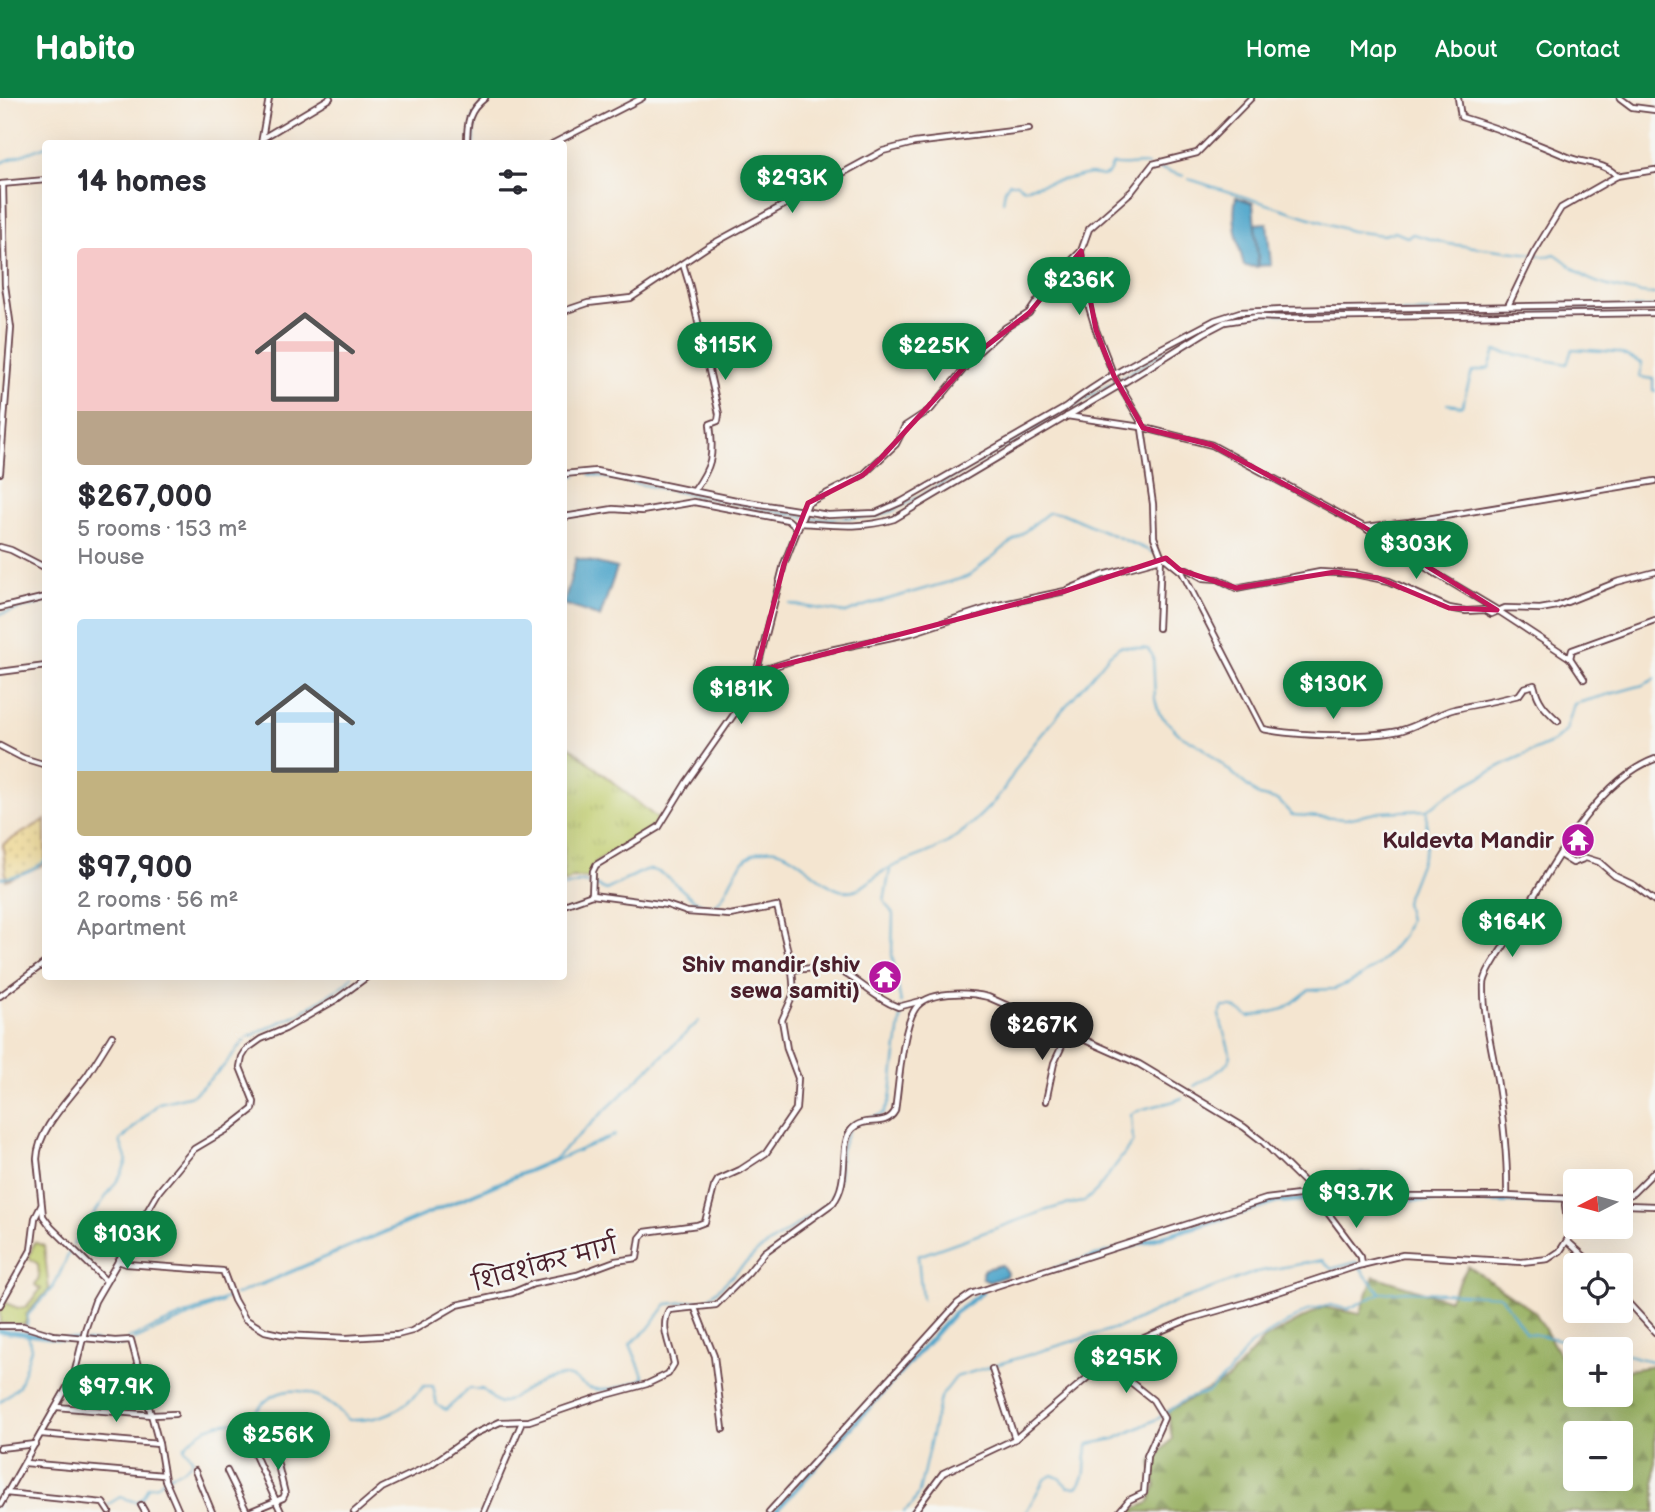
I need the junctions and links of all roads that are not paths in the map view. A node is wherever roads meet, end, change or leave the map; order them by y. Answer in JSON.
{"nodes":[{"id":1,"x":269,"y":98,"type":"edge"},
{"id":2,"x":330,"y":98,"type":"edge"},
{"id":3,"x":485,"y":98,"type":"edge"},
{"id":4,"x":642,"y":98,"type":"edge"},
{"id":5,"x":1251,"y":98,"type":"edge"},
{"id":6,"x":1458,"y":98,"type":"edge"},
{"id":7,"x":1620,"y":98,"type":"edge"},
{"id":8,"x":1655,"y":110,"type":"edge"},
{"id":9,"x":1029,"y":129,"type":"dead end"},
{"id":10,"x":262,"y":140,"type":"edge"},
{"id":11,"x":264,"y":140,"type":"edge"},
{"id":12,"x":467,"y":140,"type":"edge"},
{"id":13,"x":560,"y":140,"type":"edge"},
{"id":14,"x":1655,"y":170,"type":"edge"},
{"id":15,"x":1617,"y":176,"type":"junction"},
{"id":16,"x":42,"y":180,"type":"edge"},
{"id":17,"x":1,"y":184,"type":"edge"},
{"id":18,"x":1081,"y":251,"type":"junction"},
{"id":19,"x":683,"y":264,"type":"junction"},
{"id":20,"x":1655,"y":304,"type":"edge"},
{"id":21,"x":1508,"y":306,"type":"junction"},
{"id":22,"x":567,"y":310,"type":"edge"},
{"id":23,"x":1655,"y":313,"type":"edge"},
{"id":24,"x":1114,"y":376,"type":"junction"},
{"id":25,"x":1119,"y":384,"type":"junction"},
{"id":26,"x":1066,"y":416,"type":"junction"},
{"id":27,"x":1141,"y":427,"type":"junction"},
{"id":28,"x":0,"y":472,"type":"edge"},
{"id":29,"x":567,"y":474,"type":"edge"},
{"id":30,"x":1655,"y":481,"type":"edge"},
{"id":31,"x":694,"y":491,"type":"junction"},
{"id":32,"x":567,"y":517,"type":"edge"},
{"id":33,"x":803,"y":517,"type":"junction"},
{"id":34,"x":1364,"y":527,"type":"junction"},
{"id":35,"x":798,"y":530,"type":"junction"},
{"id":36,"x":0,"y":547,"type":"edge"},
{"id":37,"x":1161,"y":555,"type":"junction"},
{"id":38,"x":42,"y":566,"type":"edge"},
{"id":39,"x":1180,"y":569,"type":"junction"},
{"id":40,"x":1655,"y":572,"type":"edge"},
{"id":41,"x":42,"y":598,"type":"edge"},
{"id":42,"x":0,"y":608,"type":"edge"},
{"id":43,"x":1497,"y":610,"type":"junction"},
{"id":44,"x":1655,"y":620,"type":"edge"},
{"id":45,"x":1158,"y":628,"type":"dead end"},
{"id":46,"x":1570,"y":658,"type":"junction"},
{"id":47,"x":42,"y":667,"type":"edge"},
{"id":48,"x":0,"y":672,"type":"edge"},
{"id":49,"x":756,"y":672,"type":"junction"},
{"id":50,"x":1584,"y":679,"type":"dead end"},
{"id":51,"x":1558,"y":720,"type":"dead end"},
{"id":52,"x":0,"y":746,"type":"edge"},
{"id":53,"x":1655,"y":759,"type":"edge"},
{"id":54,"x":42,"y":764,"type":"edge"},
{"id":55,"x":1560,"y":855,"type":"junction"},
{"id":56,"x":592,"y":893,"type":"junction"},
{"id":57,"x":1655,"y":901,"type":"edge"},
{"id":58,"x":567,"y":904,"type":"edge"},
{"id":59,"x":42,"y":965,"type":"edge"},
{"id":60,"x":792,"y":970,"type":"junction"},
{"id":61,"x":363,"y":980,"type":"edge"},
{"id":62,"x":0,"y":996,"type":"edge"},
{"id":63,"x":925,"y":999,"type":"junction"},
{"id":64,"x":1068,"y":1033,"type":"junction"},
{"id":65,"x":111,"y":1036,"type":"dead end"},
{"id":66,"x":1046,"y":1101,"type":"dead end"},
{"id":67,"x":1655,"y":1171,"type":"edge"},
{"id":68,"x":1315,"y":1193,"type":"junction"},
{"id":69,"x":1633,"y":1193,"type":"edge"},
{"id":70,"x":1323,"y":1195,"type":"junction"},
{"id":71,"x":1507,"y":1196,"type":"junction"},
{"id":72,"x":1563,"y":1199,"type":"edge"},
{"id":73,"x":41,"y":1205,"type":"junction"},
{"id":74,"x":1633,"y":1205,"type":"edge"},
{"id":75,"x":1655,"y":1206,"type":"edge"},
{"id":76,"x":1567,"y":1241,"type":"joint"},
{"id":77,"x":1580,"y":1253,"type":"edge"},
{"id":78,"x":118,"y":1261,"type":"junction"},
{"id":79,"x":1362,"y":1265,"type":"junction"},
{"id":80,"x":106,"y":1281,"type":"junction"},
{"id":81,"x":0,"y":1305,"type":"edge"},
{"id":82,"x":695,"y":1308,"type":"junction"},
{"id":83,"x":1633,"y":1308,"type":"edge"},
{"id":84,"x":0,"y":1326,"type":"edge"},
{"id":85,"x":1655,"y":1332,"type":"edge"},
{"id":86,"x":83,"y":1338,"type":"junction"},
{"id":87,"x":1107,"y":1363,"type":"junction"},
{"id":88,"x":992,"y":1369,"type":"dead end"},
{"id":89,"x":74,"y":1375,"type":"junction"},
{"id":90,"x":142,"y":1383,"type":"junction"},
{"id":91,"x":57,"y":1407,"type":"junction"},
{"id":92,"x":175,"y":1414,"type":"dead end"},
{"id":93,"x":152,"y":1415,"type":"junction"},
{"id":94,"x":522,"y":1422,"type":"junction"},
{"id":95,"x":268,"y":1428,"type":"dead end"},
{"id":96,"x":723,"y":1429,"type":"dead end"},
{"id":97,"x":41,"y":1434,"type":"junction"},
{"id":98,"x":1015,"y":1438,"type":"junction"},
{"id":99,"x":35,"y":1444,"type":"junction"},
{"id":100,"x":159,"y":1444,"type":"junction"},
{"id":101,"x":250,"y":1444,"type":"dead end"},
{"id":102,"x":0,"y":1448,"type":"edge"},
{"id":103,"x":25,"y":1462,"type":"junction"},
{"id":104,"x":195,"y":1471,"type":"dead end"},
{"id":105,"x":227,"y":1471,"type":"dead end"},
{"id":106,"x":164,"y":1478,"type":"junction"},
{"id":107,"x":6,"y":1493,"type":"junction"},
{"id":108,"x":276,"y":1502,"type":"junction"},
{"id":109,"x":0,"y":1505,"type":"edge"},
{"id":110,"x":141,"y":1505,"type":"dead end"},
{"id":111,"x":107,"y":1508,"type":"edge"},
{"id":112,"x":145,"y":1512,"type":"edge"},
{"id":113,"x":179,"y":1512,"type":"edge"},
{"id":114,"x":212,"y":1512,"type":"edge"},
{"id":115,"x":248,"y":1512,"type":"edge"},
{"id":116,"x":281,"y":1512,"type":"edge"},
{"id":117,"x":354,"y":1512,"type":"edge"},
{"id":118,"x":484,"y":1512,"type":"edge"},
{"id":119,"x":769,"y":1512,"type":"edge"},
{"id":120,"x":914,"y":1512,"type":"edge"},
{"id":121,"x":1119,"y":1512,"type":"edge"}],
"edges":[{"from":1,"to":10,"type":"street"},
{"from":2,"to":11,"type":"street"},
{"from":3,"to":12,"type":"street"},
{"from":4,"to":13,"type":"street"},
{"from":5,"to":18,"type":"street"},
{"from":6,"to":15,"type":"street"},
{"from":7,"to":8,"type":"street"},
{"from":9,"to":19,"type":"street"},
{"from":14,"to":15,"type":"street"},
{"from":15,"to":21,"type":"street"},
{"from":16,"to":17,"type":"street"},
{"from":17,"to":28,"type":"street"},
{"from":18,"to":24,"type":"street"},
{"from":18,"to":33,"type":"street"},
{"from":19,"to":22,"type":"street"},
{"from":19,"to":31,"type":"street"},
{"from":20,"to":21,"type":"street"},
{"from":21,"to":24,"type":"street"},
{"from":23,"to":25,"type":"street"},
{"from":24,"to":25,"type":"street"},
{"from":24,"to":33,"type":"street"},
{"from":25,"to":26,"type":"street"},
{"from":25,"to":27,"type":"street"},
{"from":26,"to":27,"type":"street"},
{"from":26,"to":33,"type":"street"},
{"from":27,"to":34,"type":"street"},
{"from":27,"to":37,"type":"street"},
{"from":29,"to":31,"type":"street"},
{"from":30,"to":34,"type":"street"},
{"from":31,"to":33,"type":"street"},
{"from":32,"to":35,"type":"street"},
{"from":33,"to":35,"type":"street"},
{"from":34,"to":43,"type":"street"},
{"from":35,"to":49,"type":"street"},
{"from":36,"to":38,"type":"street"},
{"from":37,"to":39,"type":"street"},
{"from":37,"to":45,"type":"street"},
{"from":37,"to":49,"type":"street"},
{"from":39,"to":43,"type":"street"},
{"from":39,"to":51,"type":"street"},
{"from":40,"to":43,"type":"street"},
{"from":41,"to":42,"type":"street"},
{"from":43,"to":46,"type":"street"},
{"from":44,"to":46,"type":"street"},
{"from":46,"to":50,"type":"street"},
{"from":47,"to":48,"type":"street"},
{"from":49,"to":56,"type":"street"},
{"from":52,"to":54,"type":"street"},
{"from":53,"to":55,"type":"street"},
{"from":55,"to":57,"type":"street"},
{"from":55,"to":71,"type":"street"},
{"from":56,"to":58,"type":"street"},
{"from":56,"to":60,"type":"street"},
{"from":59,"to":62,"type":"street"},
{"from":60,"to":63,"type":"street"},
{"from":60,"to":78,"type":"street","name":"शिवशंकर मार्ग"},
{"from":61,"to":78,"type":"street"},
{"from":63,"to":64,"type":"street"},
{"from":63,"to":82,"type":"street"},
{"from":64,"to":66,"type":"street"},
{"from":64,"to":68,"type":"street"},
{"from":65,"to":73,"type":"street"},
{"from":67,"to":69,"type":"street"},
{"from":68,"to":70,"type":"street"},
{"from":68,"to":119,"type":"street"},
{"from":70,"to":71,"type":"street"},
{"from":70,"to":79,"type":"street"},
{"from":71,"to":72,"type":"street"},
{"from":73,"to":80,"type":"street"},
{"from":73,"to":81,"type":"street"},
{"from":74,"to":75,"type":"street"},
{"from":76,"to":77,"type":"street"},
{"from":76,"to":79,"type":"street"},
{"from":78,"to":80,"type":"street"},
{"from":79,"to":87,"type":"street"},
{"from":80,"to":86,"type":"street"},
{"from":82,"to":94,"type":"street"},
{"from":82,"to":96,"type":"street"},
{"from":83,"to":85,"type":"street"},
{"from":84,"to":86,"type":"street"},
{"from":86,"to":89,"type":"street"},
{"from":86,"to":90,"type":"street"},
{"from":87,"to":98,"type":"street"},
{"from":87,"to":121,"type":"street"},
{"from":88,"to":98,"type":"street"},
{"from":89,"to":90,"type":"street"},
{"from":89,"to":91,"type":"street"},
{"from":90,"to":93,"type":"street"},
{"from":91,"to":93,"type":"street"},
{"from":91,"to":97,"type":"street"},
{"from":92,"to":93,"type":"street"},
{"from":93,"to":100,"type":"street"},
{"from":94,"to":117,"type":"street"},
{"from":94,"to":118,"type":"street"},
{"from":95,"to":108,"type":"street"},
{"from":97,"to":99,"type":"street"},
{"from":97,"to":100,"type":"street"},
{"from":98,"to":120,"type":"street"},
{"from":99,"to":102,"type":"street"},
{"from":99,"to":103,"type":"street"},
{"from":100,"to":106,"type":"street"},
{"from":101,"to":108,"type":"street"},
{"from":103,"to":106,"type":"street"},
{"from":103,"to":107,"type":"street"},
{"from":104,"to":114,"type":"street"},
{"from":105,"to":115,"type":"street"},
{"from":106,"to":113,"type":"street"},
{"from":107,"to":109,"type":"street"},
{"from":107,"to":111,"type":"street"},
{"from":108,"to":115,"type":"street"},
{"from":108,"to":116,"type":"street"},
{"from":110,"to":112,"type":"street"}]}
